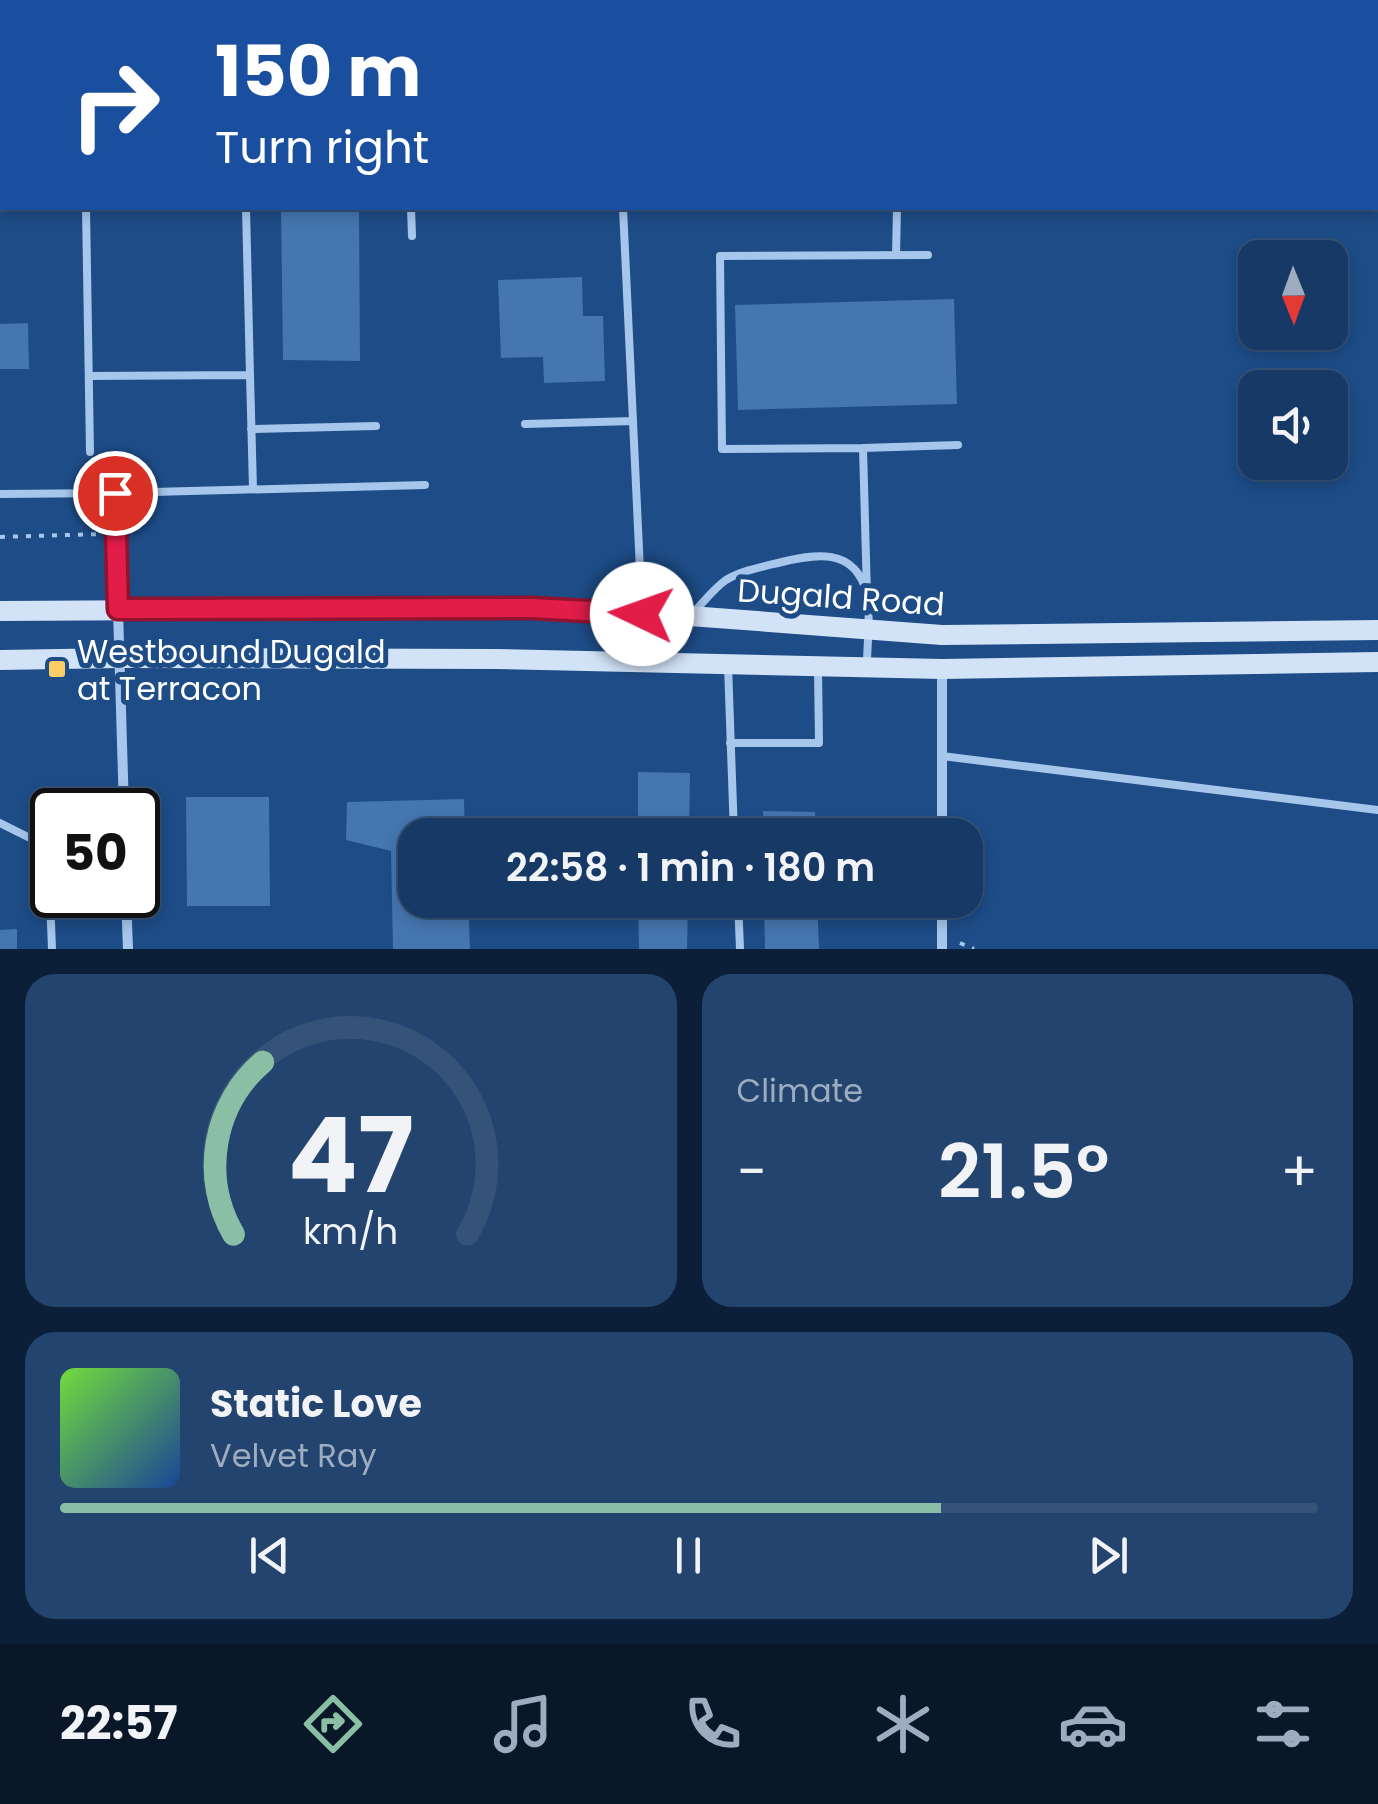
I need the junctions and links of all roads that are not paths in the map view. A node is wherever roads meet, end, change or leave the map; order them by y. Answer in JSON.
{"nodes":[{"id":1,"x":86,"y":210,"type":"edge"},
{"id":2,"x":246,"y":210,"type":"edge"},
{"id":3,"x":411,"y":210,"type":"edge"},
{"id":4,"x":623,"y":210,"type":"edge"},
{"id":5,"x":897,"y":210,"type":"edge"},
{"id":6,"x":412,"y":236,"type":"dead end"},
{"id":7,"x":896,"y":254,"type":"junction"},
{"id":8,"x":928,"y":255,"type":"dead end"},
{"id":9,"x":250,"y":375,"type":"junction"},
{"id":10,"x":89,"y":376,"type":"junction"},
{"id":11,"x":633,"y":421,"type":"junction"},
{"id":12,"x":525,"y":424,"type":"dead end"},
{"id":13,"x":376,"y":426,"type":"dead end"},
{"id":14,"x":251,"y":429,"type":"junction"},
{"id":15,"x":958,"y":446,"type":"dead end"},
{"id":16,"x":863,"y":448,"type":"junction"},
{"id":17,"x":90,"y":452,"type":"dead end"},
{"id":18,"x":425,"y":485,"type":"dead end"},
{"id":19,"x":253,"y":489,"type":"junction"},
{"id":20,"x":115,"y":493,"type":"junction"},
{"id":21,"x":0,"y":494,"type":"edge"},
{"id":22,"x":867,"y":595,"type":"junction"},
{"id":23,"x":118,"y":609,"type":"junction"},
{"id":24,"x":0,"y":612,"type":"edge"},
{"id":25,"x":642,"y":614,"type":"junction"},
{"id":26,"x":690,"y":616,"type":"junction"},
{"id":27,"x":867,"y":630,"type":"junction"},
{"id":28,"x":1378,"y":630,"type":"edge"},
{"id":29,"x":119,"y":658,"type":"junction"},
{"id":30,"x":0,"y":660,"type":"edge"},
{"id":31,"x":1378,"y":662,"type":"edge"},
{"id":32,"x":728,"y":665,"type":"junction"},
{"id":33,"x":818,"y":668,"type":"junction"},
{"id":34,"x":866,"y":669,"type":"junction"},
{"id":35,"x":942,"y":670,"type":"junction"},
{"id":36,"x":730,"y":743,"type":"junction"},
{"id":37,"x":942,"y":756,"type":"junction"},
{"id":38,"x":123,"y":788,"type":"edge"},
{"id":39,"x":1378,"y":810,"type":"edge"},
{"id":40,"x":733,"y":818,"type":"edge"},
{"id":41,"x":942,"y":818,"type":"edge"},
{"id":42,"x":0,"y":822,"type":"edge"},
{"id":43,"x":30,"y":836,"type":"edge"},
{"id":44,"x":51,"y":918,"type":"edge"},
{"id":45,"x":127,"y":918,"type":"edge"},
{"id":46,"x":739,"y":918,"type":"edge"},
{"id":47,"x":942,"y":918,"type":"edge"},
{"id":48,"x":52,"y":949,"type":"edge"},
{"id":49,"x":128,"y":949,"type":"edge"},
{"id":50,"x":740,"y":949,"type":"edge"},
{"id":51,"x":942,"y":949,"type":"edge"}],
"edges":[{"from":1,"to":10,"type":"lane"},
{"from":2,"to":9,"type":"lane"},
{"from":3,"to":6,"type":"lane"},
{"from":4,"to":11,"type":"lane"},
{"from":5,"to":7,"type":"lane"},
{"from":7,"to":8,"type":"lane"},
{"from":7,"to":16,"type":"lane"},
{"from":9,"to":10,"type":"lane"},
{"from":9,"to":14,"type":"lane"},
{"from":10,"to":17,"type":"lane"},
{"from":11,"to":12,"type":"lane"},
{"from":11,"to":25,"type":"lane"},
{"from":13,"to":14,"type":"lane"},
{"from":14,"to":19,"type":"lane"},
{"from":15,"to":16,"type":"lane"},
{"from":16,"to":22,"type":"lane"},
{"from":18,"to":19,"type":"lane"},
{"from":19,"to":20,"type":"lane"},
{"from":20,"to":21,"type":"lane"},
{"from":20,"to":23,"type":"lane"},
{"from":22,"to":26,"type":"lane"},
{"from":22,"to":27,"type":"lane"},
{"from":23,"to":24,"type":"main road","name":"Dugald Road"},
{"from":23,"to":25,"type":"main road","name":"Dugald Road"},
{"from":23,"to":29,"type":"street"},
{"from":25,"to":26,"type":"main road","name":"Dugald Road"},
{"from":26,"to":27,"type":"main road","name":"Dugald Road"},
{"from":27,"to":28,"type":"main road","name":"Dugald Road"},
{"from":27,"to":34,"type":"lane"},
{"from":29,"to":30,"type":"main road","name":"Dugald Road"},
{"from":29,"to":32,"type":"main road","name":"Dugald Road"},
{"from":29,"to":38,"type":"street"},
{"from":31,"to":35,"type":"main road","name":"Dugald Road"},
{"from":32,"to":33,"type":"main road","name":"Dugald Road"},
{"from":32,"to":36,"type":"lane"},
{"from":33,"to":34,"type":"main road","name":"Dugald Road"},
{"from":33,"to":36,"type":"lane"},
{"from":34,"to":35,"type":"main road","name":"Dugald Road"},
{"from":35,"to":37,"type":"street"},
{"from":36,"to":40,"type":"lane"},
{"from":37,"to":39,"type":"lane"},
{"from":37,"to":41,"type":"street"},
{"from":42,"to":43,"type":"lane"},
{"from":44,"to":48,"type":"lane"},
{"from":45,"to":49,"type":"street"},
{"from":46,"to":50,"type":"lane"},
{"from":47,"to":51,"type":"street"}]}
